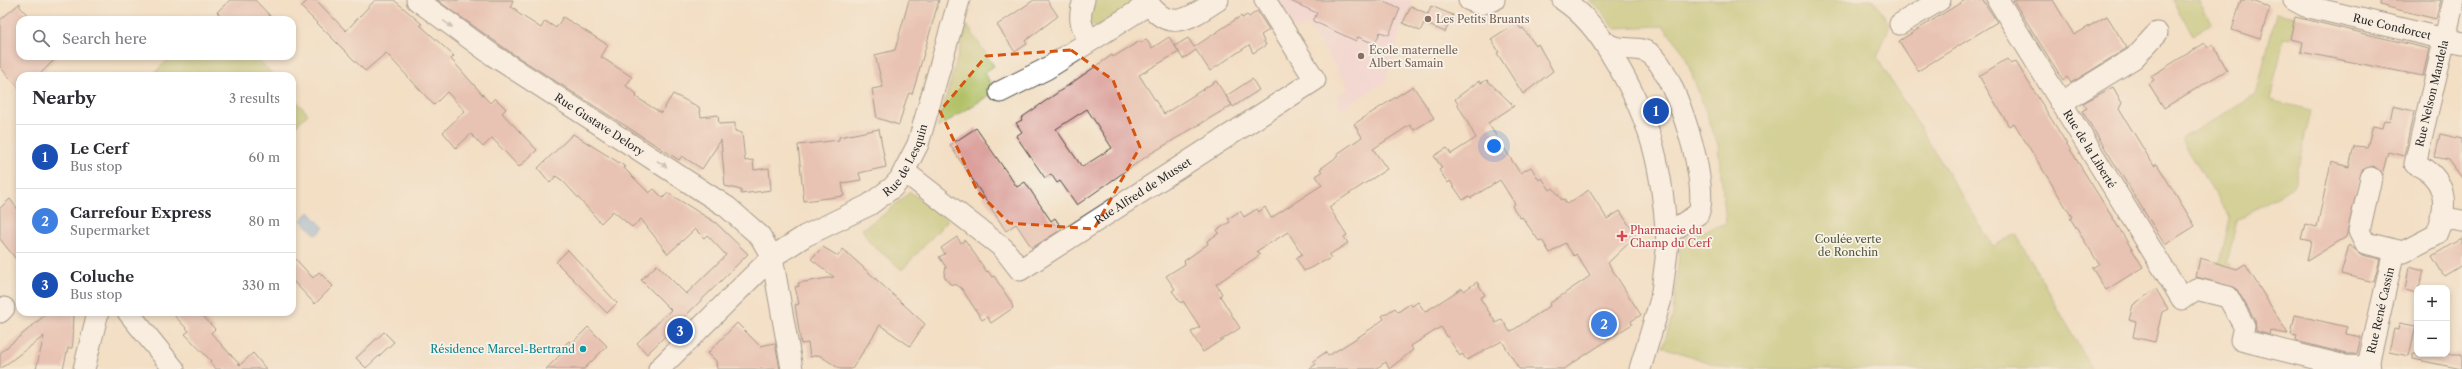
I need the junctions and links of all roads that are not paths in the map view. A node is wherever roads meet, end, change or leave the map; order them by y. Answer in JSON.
{"nodes":[{"id":1,"x":417,"y":0,"type":"edge"},
{"id":2,"x":959,"y":0,"type":"edge"},
{"id":3,"x":1084,"y":0,"type":"edge"},
{"id":4,"x":1218,"y":0,"type":"edge"},
{"id":5,"x":1265,"y":0,"type":"edge"},
{"id":6,"x":1469,"y":0,"type":"edge"},
{"id":7,"x":1494,"y":0,"type":"edge"},
{"id":8,"x":1563,"y":0,"type":"edge"},
{"id":9,"x":1940,"y":0,"type":"edge"},
{"id":10,"x":1998,"y":0,"type":"edge"},
{"id":11,"x":2294,"y":0,"type":"edge"},
{"id":12,"x":2454,"y":0,"type":"edge"},
{"id":13,"x":1148,"y":2,"type":"edge"},
{"id":14,"x":1900,"y":24,"type":"dead end"},
{"id":15,"x":2158,"y":33,"type":"dead end"},
{"id":16,"x":1090,"y":41,"type":"junction"},
{"id":17,"x":1604,"y":41,"type":"junction"},
{"id":18,"x":2453,"y":41,"type":"edge"},
{"id":19,"x":1000,"y":92,"type":"dead end"},
{"id":20,"x":2061,"y":102,"type":"junction"},
{"id":21,"x":905,"y":172,"type":"junction"},
{"id":22,"x":2371,"y":178,"type":"dead end"},
{"id":23,"x":2441,"y":216,"type":"junction"},
{"id":24,"x":2462,"y":221,"type":"edge"},
{"id":25,"x":1667,"y":247,"type":"junction"},
{"id":26,"x":2394,"y":251,"type":"junction"},
{"id":27,"x":772,"y":257,"type":"junction"},
{"id":28,"x":97,"y":316,"type":"edge"},
{"id":29,"x":131,"y":316,"type":"edge"},
{"id":30,"x":2370,"y":368,"type":"edge"},
{"id":31,"x":84,"y":369,"type":"edge"},
{"id":32,"x":174,"y":369,"type":"edge"},
{"id":33,"x":658,"y":369,"type":"edge"},
{"id":34,"x":792,"y":369,"type":"edge"},
{"id":35,"x":1640,"y":369,"type":"edge"}],
"edges":[{"from":1,"to":27,"type":"street","name":"Rue Gustave Delory","one_way":true},
{"from":2,"to":21,"type":"street","name":"Rue de Lesquin"},
{"from":3,"to":16,"type":"street"},
{"from":4,"to":13,"type":"street"},
{"from":5,"to":21,"type":"street","name":"Rue Alfred de Musset"},
{"from":6,"to":7,"type":"street"},
{"from":8,"to":17,"type":"street"},
{"from":9,"to":14,"type":"street"},
{"from":10,"to":20,"type":"street","name":"Rue de la Liberté"},
{"from":11,"to":18,"type":"street","name":"Rue Condorcet"},
{"from":12,"to":18,"type":"street","name":"Rue Nelson Mandela"},
{"from":13,"to":16,"type":"street"},
{"from":15,"to":20,"type":"street"},
{"from":16,"to":19,"type":"street"},
{"from":17,"to":25,"type":"street"},
{"from":17,"to":25,"type":"street"},
{"from":18,"to":23,"type":"street","name":"Rue Nelson Mandela"},
{"from":20,"to":30,"type":"street","name":"Rue de la Liberté"},
{"from":21,"to":27,"type":"street","name":"Rue de Lesquin"},
{"from":22,"to":26,"type":"street"},
{"from":23,"to":24,"type":"street"},
{"from":23,"to":26,"type":"street"},
{"from":25,"to":35,"type":"street"},
{"from":26,"to":30,"type":"street","name":"Rue René Cassin"},
{"from":27,"to":33,"type":"street","name":"Rue de Lesquin"},
{"from":27,"to":34,"type":"street","name":"Rue Gustave Delory"},
{"from":28,"to":31,"type":"street"},
{"from":29,"to":32,"type":"street"}]}
